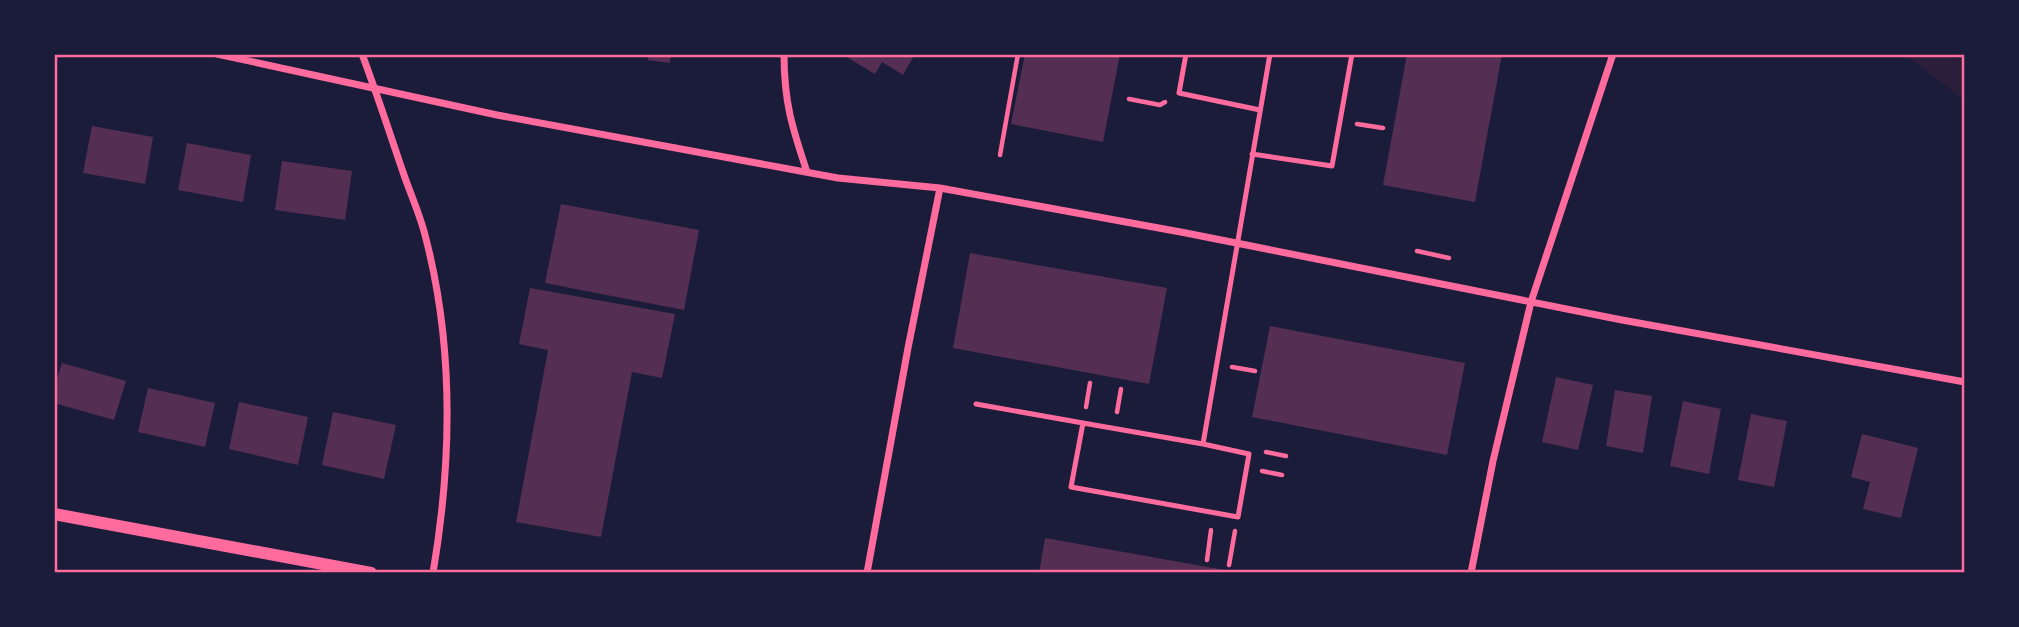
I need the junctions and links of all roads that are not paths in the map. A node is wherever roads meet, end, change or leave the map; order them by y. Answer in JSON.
{"nodes":[{"id":1,"x":217,"y":54,"type":"edge"},
{"id":2,"x":362,"y":54,"type":"edge"},
{"id":3,"x":784,"y":54,"type":"edge"},
{"id":4,"x":1186,"y":54,"type":"edge"},
{"id":5,"x":1270,"y":54,"type":"edge"},
{"id":6,"x":1352,"y":54,"type":"edge"},
{"id":7,"x":1613,"y":54,"type":"edge"},
{"id":8,"x":374,"y":89,"type":"junction"},
{"id":9,"x":1260,"y":110,"type":"junction"},
{"id":10,"x":1252,"y":154,"type":"junction"},
{"id":11,"x":807,"y":172,"type":"junction"},
{"id":12,"x":940,"y":188,"type":"junction"},
{"id":13,"x":1238,"y":243,"type":"junction"},
{"id":14,"x":1531,"y":302,"type":"junction"},
{"id":15,"x":1965,"y":382,"type":"edge"},
{"id":16,"x":976,"y":404,"type":"dead end"},
{"id":17,"x":1083,"y":423,"type":"junction"},
{"id":18,"x":1203,"y":444,"type":"junction"},
{"id":19,"x":54,"y":514,"type":"edge"},
{"id":20,"x":371,"y":573,"type":"edge"},
{"id":21,"x":433,"y":573,"type":"edge"},
{"id":22,"x":867,"y":573,"type":"edge"},
{"id":23,"x":1471,"y":573,"type":"edge"}],
"edges":[{"from":1,"to":8,"type":"street"},
{"from":2,"to":8,"type":"street"},
{"from":3,"to":11,"type":"street"},
{"from":4,"to":9,"type":"lane"},
{"from":5,"to":9,"type":"lane"},
{"from":6,"to":10,"type":"lane"},
{"from":7,"to":14,"type":"street"},
{"from":8,"to":11,"type":"street"},
{"from":8,"to":21,"type":"street"},
{"from":9,"to":10,"type":"lane"},
{"from":10,"to":13,"type":"lane"},
{"from":11,"to":12,"type":"street"},
{"from":12,"to":13,"type":"street"},
{"from":12,"to":22,"type":"street"},
{"from":13,"to":14,"type":"street"},
{"from":13,"to":18,"type":"lane"},
{"from":14,"to":15,"type":"street"},
{"from":14,"to":23,"type":"street"},
{"from":16,"to":17,"type":"lane"},
{"from":17,"to":18,"type":"lane"},
{"from":17,"to":18,"type":"lane"},
{"from":19,"to":20,"type":"street"}]}
